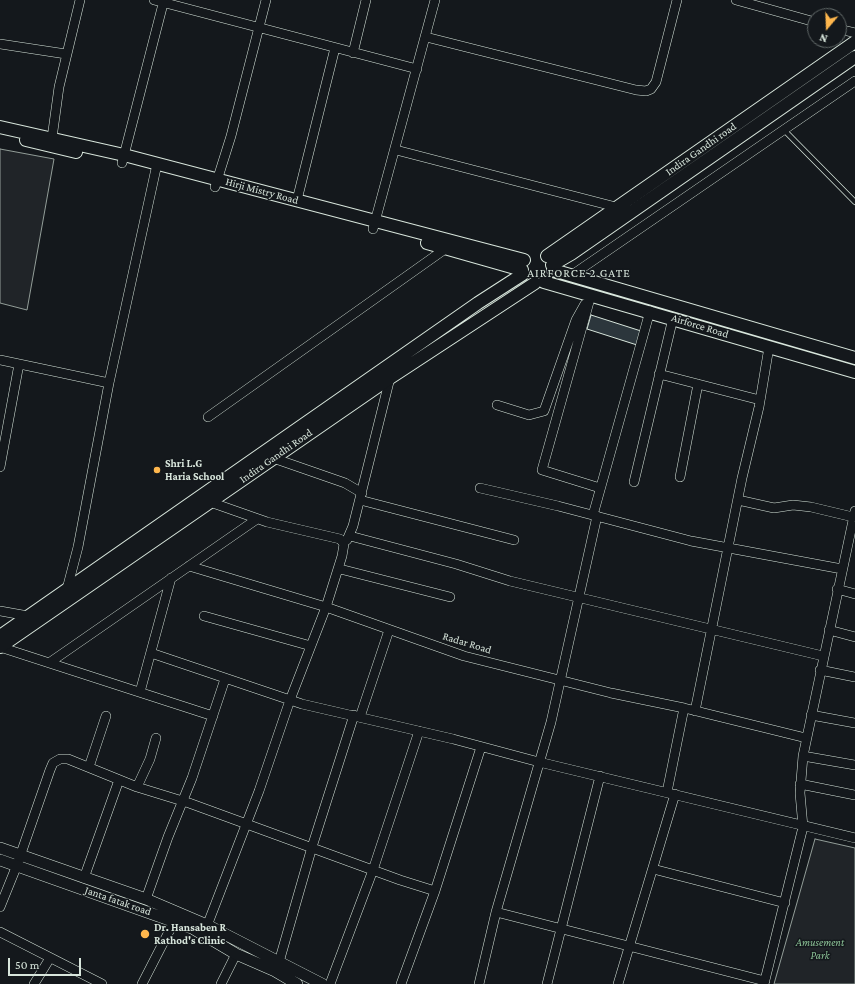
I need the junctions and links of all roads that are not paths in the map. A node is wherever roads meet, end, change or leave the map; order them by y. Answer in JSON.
{"nodes":[{"id":1,"x":80,"y":0,"type":"edge"},
{"id":2,"x":154,"y":0,"type":"edge"},
{"id":3,"x":266,"y":0,"type":"edge"},
{"id":4,"x":366,"y":0,"type":"edge"},
{"id":5,"x":435,"y":0,"type":"edge"},
{"id":6,"x":677,"y":0,"type":"edge"},
{"id":7,"x":736,"y":0,"type":"edge"},
{"id":8,"x":164,"y":1,"type":"edge"},
{"id":9,"x":807,"y":20,"type":"edge"},
{"id":10,"x":259,"y":27,"type":"junction"},
{"id":11,"x":426,"y":37,"type":"junction"},
{"id":12,"x":855,"y":42,"type":"edge"},
{"id":13,"x":0,"y":44,"type":"edge"},
{"id":14,"x":335,"y":48,"type":"junction"},
{"id":15,"x":353,"y":53,"type":"junction"},
{"id":16,"x":66,"y":54,"type":"junction"},
{"id":17,"x":855,"y":57,"type":"edge"},
{"id":18,"x":417,"y":69,"type":"junction"},
{"id":19,"x":855,"y":81,"type":"edge"},
{"id":20,"x":0,"y":126,"type":"edge"},
{"id":21,"x":784,"y":130,"type":"junction"},
{"id":22,"x":0,"y":135,"type":"edge"},
{"id":23,"x":52,"y":138,"type":"junction"},
{"id":24,"x":396,"y":150,"type":"junction"},
{"id":25,"x":123,"y":159,"type":"junction"},
{"id":26,"x":156,"y":168,"type":"junction"},
{"id":27,"x":216,"y":183,"type":"junction"},
{"id":28,"x":297,"y":200,"type":"junction"},
{"id":29,"x":855,"y":202,"type":"edge"},
{"id":30,"x":616,"y":207,"type":"junction"},
{"id":31,"x":375,"y":224,"type":"junction"},
{"id":32,"x":445,"y":248,"type":"junction"},
{"id":33,"x":536,"y":263,"type":"junction"},
{"id":34,"x":572,"y":276,"type":"junction"},
{"id":35,"x":539,"y":282,"type":"junction"},
{"id":36,"x":591,"y":295,"type":"junction"},
{"id":37,"x":650,"y":311,"type":"junction"},
{"id":38,"x":673,"y":318,"type":"junction"},
{"id":39,"x":769,"y":347,"type":"junction"},
{"id":40,"x":855,"y":358,"type":"edge"},
{"id":41,"x":0,"y":360,"type":"edge"},
{"id":42,"x":20,"y":364,"type":"junction"},
{"id":43,"x":855,"y":372,"type":"edge"},
{"id":44,"x":660,"y":374,"type":"junction"},
{"id":45,"x":390,"y":378,"type":"junction"},
{"id":46,"x":110,"y":383,"type":"junction"},
{"id":47,"x":698,"y":384,"type":"junction"},
{"id":48,"x":760,"y":400,"type":"junction"},
{"id":49,"x":497,"y":405,"type":"dead end"},
{"id":50,"x":208,"y":417,"type":"dead end"},
{"id":51,"x":2,"y":443,"type":"edge"},
{"id":52,"x":273,"y":458,"type":"junction"},
{"id":53,"x":0,"y":467,"type":"edge"},
{"id":54,"x":680,"y":477,"type":"dead end"},
{"id":55,"x":634,"y":482,"type":"dead end"},
{"id":56,"x":480,"y":488,"type":"dead end"},
{"id":57,"x":600,"y":488,"type":"junction"},
{"id":58,"x":361,"y":496,"type":"junction"},
{"id":59,"x":738,"y":500,"type":"junction"},
{"id":60,"x":210,"y":502,"type":"junction"},
{"id":61,"x":854,"y":514,"type":"edge"},
{"id":62,"x":595,"y":515,"type":"junction"},
{"id":63,"x":257,"y":519,"type":"junction"},
{"id":64,"x":347,"y":540,"type":"junction"},
{"id":65,"x":514,"y":540,"type":"dead end"},
{"id":66,"x":729,"y":547,"type":"junction"},
{"id":67,"x":851,"y":550,"type":"edge"},
{"id":68,"x":189,"y":566,"type":"junction"},
{"id":69,"x":340,"y":569,"type":"junction"},
{"id":70,"x":842,"y":569,"type":"junction"},
{"id":71,"x":172,"y":578,"type":"junction"},
{"id":72,"x":837,"y":589,"type":"junction"},
{"id":73,"x":70,"y":593,"type":"junction"},
{"id":74,"x":855,"y":594,"type":"edge"},
{"id":75,"x":450,"y":596,"type":"dead end"},
{"id":76,"x":578,"y":596,"type":"junction"},
{"id":77,"x":326,"y":607,"type":"junction"},
{"id":78,"x":0,"y":611,"type":"edge"},
{"id":79,"x":28,"y":616,"type":"junction"},
{"id":80,"x":204,"y":616,"type":"dead end"},
{"id":81,"x":42,"y":618,"type":"junction"},
{"id":82,"x":389,"y":630,"type":"junction"},
{"id":83,"x":712,"y":630,"type":"junction"},
{"id":84,"x":829,"y":630,"type":"junction"},
{"id":85,"x":0,"y":636,"type":"edge"},
{"id":86,"x":855,"y":637,"type":"edge"},
{"id":87,"x":311,"y":646,"type":"junction"},
{"id":88,"x":0,"y":647,"type":"edge"},
{"id":89,"x":151,"y":653,"type":"junction"},
{"id":90,"x":823,"y":656,"type":"junction"},
{"id":91,"x":49,"y":663,"type":"junction"},
{"id":92,"x":820,"y":670,"type":"junction"},
{"id":93,"x":855,"y":677,"type":"edge"},
{"id":94,"x":225,"y":679,"type":"junction"},
{"id":95,"x":561,"y":680,"type":"junction"},
{"id":96,"x":140,"y":692,"type":"junction"},
{"id":97,"x":290,"y":700,"type":"junction"},
{"id":98,"x":684,"y":708,"type":"junction"},
{"id":99,"x":695,"y":711,"type":"junction"},
{"id":100,"x":811,"y":715,"type":"junction"},
{"id":101,"x":106,"y":716,"type":"dead end"},
{"id":102,"x":212,"y":716,"type":"junction"},
{"id":103,"x":357,"y":716,"type":"junction"},
{"id":104,"x":855,"y":723,"type":"edge"},
{"id":105,"x":419,"y":731,"type":"junction"},
{"id":106,"x":156,"y":738,"type":"dead end"},
{"id":107,"x":806,"y":738,"type":"junction"},
{"id":108,"x":480,"y":747,"type":"junction"},
{"id":109,"x":803,"y":756,"type":"junction"},
{"id":110,"x":539,"y":762,"type":"junction"},
{"id":111,"x":855,"y":765,"type":"edge"},
{"id":112,"x":89,"y":767,"type":"junction"},
{"id":113,"x":600,"y":776,"type":"junction"},
{"id":114,"x":120,"y":780,"type":"junction"},
{"id":115,"x":800,"y":784,"type":"junction"},
{"id":116,"x":137,"y":787,"type":"junction"},
{"id":117,"x":671,"y":793,"type":"junction"},
{"id":118,"x":855,"y":795,"type":"edge"},
{"id":119,"x":183,"y":801,"type":"junction"},
{"id":120,"x":245,"y":825,"type":"junction"},
{"id":121,"x":803,"y":827,"type":"junction"},
{"id":122,"x":855,"y":838,"type":"edge"},
{"id":123,"x":312,"y":847,"type":"junction"},
{"id":124,"x":0,"y":848,"type":"edge"},
{"id":125,"x":0,"y":860,"type":"edge"},
{"id":126,"x":19,"y":860,"type":"junction"},
{"id":127,"x":653,"y":869,"type":"junction"},
{"id":128,"x":373,"y":870,"type":"junction"},
{"id":129,"x":84,"y":878,"type":"junction"},
{"id":130,"x":435,"y":891,"type":"junction"},
{"id":131,"x":146,"y":899,"type":"junction"},
{"id":132,"x":785,"y":903,"type":"junction"},
{"id":133,"x":0,"y":907,"type":"edge"},
{"id":134,"x":496,"y":912,"type":"junction"},
{"id":135,"x":176,"y":916,"type":"junction"},
{"id":136,"x":562,"y":928,"type":"junction"},
{"id":137,"x":205,"y":930,"type":"junction"},
{"id":138,"x":0,"y":932,"type":"edge"},
{"id":139,"x":629,"y":947,"type":"junction"},
{"id":140,"x":236,"y":954,"type":"junction"},
{"id":141,"x":50,"y":958,"type":"junction"},
{"id":142,"x":279,"y":962,"type":"junction"},
{"id":143,"x":764,"y":982,"type":"edge"},
{"id":144,"x":34,"y":984,"type":"edge"},
{"id":145,"x":101,"y":984,"type":"edge"},
{"id":146,"x":142,"y":984,"type":"edge"},
{"id":147,"x":220,"y":984,"type":"edge"},
{"id":148,"x":296,"y":984,"type":"edge"},
{"id":149,"x":322,"y":984,"type":"edge"},
{"id":150,"x":330,"y":984,"type":"edge"},
{"id":151,"x":401,"y":984,"type":"edge"},
{"id":152,"x":479,"y":984,"type":"edge"},
{"id":153,"x":547,"y":984,"type":"edge"},
{"id":154,"x":618,"y":984,"type":"edge"}],
"edges":[{"from":1,"to":16,"type":"street"},
{"from":2,"to":8,"type":"street"},
{"from":3,"to":10,"type":"street"},
{"from":4,"to":15,"type":"street"},
{"from":5,"to":11,"type":"street"},
{"from":6,"to":11,"type":"street"},
{"from":7,"to":9,"type":"street"},
{"from":8,"to":10,"type":"street"},
{"from":8,"to":25,"type":"street"},
{"from":10,"to":14,"type":"street"},
{"from":10,"to":27,"type":"street"},
{"from":11,"to":18,"type":"street"},
{"from":12,"to":30,"type":"main road","name":"Indira Gandhi road"},
{"from":13,"to":16,"type":"street"},
{"from":14,"to":15,"type":"street"},
{"from":14,"to":28,"type":"street"},
{"from":15,"to":18,"type":"street"},
{"from":16,"to":23,"type":"street"},
{"from":17,"to":33,"type":"main road","name":"Indira Gandhi road"},
{"from":18,"to":24,"type":"street"},
{"from":19,"to":21,"type":"street"},
{"from":20,"to":23,"type":"main road","name":"Hirji Mistry Road"},
{"from":21,"to":29,"type":"lane"},
{"from":21,"to":34,"type":"street"},
{"from":22,"to":25,"type":"main road","name":"Hirji Mistry Road"},
{"from":23,"to":25,"type":"main road","name":"Hirji Mistry Road"},
{"from":24,"to":30,"type":"street"},
{"from":24,"to":31,"type":"street"},
{"from":25,"to":26,"type":"main road","name":"Hirji Mistry Road"},
{"from":26,"to":27,"type":"main road","name":"Hirji Mistry Road"},
{"from":26,"to":46,"type":"street"},
{"from":27,"to":28,"type":"main road","name":"Hirji Mistry Road"},
{"from":27,"to":31,"type":"main road","name":"Hirji Mistry Road"},
{"from":28,"to":31,"type":"main road","name":"Hirji Mistry Road"},
{"from":30,"to":33,"type":"main road","name":"Indira Gandhi road"},
{"from":31,"to":32,"type":"main road","name":"Hirji Mistry Road"},
{"from":31,"to":33,"type":"main road","name":"Hirji Mistry Road"},
{"from":32,"to":33,"type":"main road","name":"Hirji Mistry Road"},
{"from":32,"to":50,"type":"street"},
{"from":33,"to":34,"type":"main road","name":"Airforce Road"},
{"from":33,"to":35,"type":"main road"},
{"from":33,"to":35,"type":"main road","name":"Indira Gandhi Road"},
{"from":33,"to":73,"type":"main road","name":"Indira Gandhi Road"},
{"from":34,"to":40,"type":"main road","name":"Airforce Road"},
{"from":35,"to":36,"type":"main road","name":"Airforce Road"},
{"from":35,"to":45,"type":"main road","name":"Indira Gandhi Road"},
{"from":36,"to":37,"type":"main road","name":"Airforce Road"},
{"from":36,"to":49,"type":"street"},
{"from":36,"to":57,"type":"street"},
{"from":37,"to":38,"type":"main road","name":"Airforce Road"},
{"from":37,"to":57,"type":"street"},
{"from":38,"to":39,"type":"main road","name":"Airforce Road"},
{"from":38,"to":44,"type":"street"},
{"from":39,"to":43,"type":"main road","name":"Airforce Road"},
{"from":39,"to":48,"type":"street"},
{"from":41,"to":42,"type":"street"},
{"from":42,"to":46,"type":"street"},
{"from":42,"to":51,"type":"street"},
{"from":44,"to":47,"type":"street"},
{"from":44,"to":55,"type":"street"},
{"from":45,"to":52,"type":"main road","name":"Indira Gandhi Road"},
{"from":45,"to":58,"type":"street"},
{"from":46,"to":73,"type":"street"},
{"from":47,"to":48,"type":"street"},
{"from":47,"to":54,"type":"street"},
{"from":48,"to":59,"type":"street"},
{"from":51,"to":53,"type":"street"},
{"from":52,"to":58,"type":"street"},
{"from":52,"to":60,"type":"main road","name":"Indira Gandhi Road"},
{"from":56,"to":62,"type":"street"},
{"from":57,"to":62,"type":"street"},
{"from":58,"to":64,"type":"street"},
{"from":58,"to":65,"type":"street"},
{"from":59,"to":61,"type":"street"},
{"from":59,"to":66,"type":"street"},
{"from":60,"to":63,"type":"street"},
{"from":60,"to":73,"type":"main road","name":"Indira Gandhi Road"},
{"from":61,"to":67,"type":"street"},
{"from":62,"to":66,"type":"street"},
{"from":62,"to":76,"type":"street"},
{"from":63,"to":64,"type":"street"},
{"from":63,"to":68,"type":"street"},
{"from":64,"to":69,"type":"street"},
{"from":64,"to":76,"type":"street"},
{"from":66,"to":70,"type":"street"},
{"from":66,"to":83,"type":"street"},
{"from":67,"to":70,"type":"street"},
{"from":68,"to":71,"type":"street"},
{"from":68,"to":77,"type":"street","name":"Radar Road"},
{"from":69,"to":75,"type":"street"},
{"from":69,"to":77,"type":"street"},
{"from":70,"to":72,"type":"street"},
{"from":71,"to":89,"type":"street"},
{"from":71,"to":91,"type":"street"},
{"from":72,"to":74,"type":"street"},
{"from":72,"to":84,"type":"street"},
{"from":73,"to":79,"type":"main road","name":"Indira Gandhi Road"},
{"from":73,"to":81,"type":"main road","name":"Indira Gandhi Road"},
{"from":76,"to":83,"type":"street"},
{"from":76,"to":95,"type":"street"},
{"from":77,"to":82,"type":"street","name":"Radar Road"},
{"from":77,"to":87,"type":"street"},
{"from":78,"to":79,"type":"street"},
{"from":79,"to":81,"type":"main road"},
{"from":79,"to":85,"type":"main road","name":"Indira Gandhi Road"},
{"from":80,"to":87,"type":"street"},
{"from":81,"to":88,"type":"main road","name":"Indira Gandhi Road"},
{"from":82,"to":95,"type":"street","name":"Radar Road"},
{"from":82,"to":103,"type":"street"},
{"from":83,"to":90,"type":"street"},
{"from":83,"to":99,"type":"street"},
{"from":84,"to":86,"type":"street"},
{"from":84,"to":90,"type":"street"},
{"from":87,"to":97,"type":"street"},
{"from":88,"to":91,"type":"street"},
{"from":89,"to":94,"type":"street"},
{"from":89,"to":96,"type":"street"},
{"from":90,"to":92,"type":"street"},
{"from":91,"to":96,"type":"street"},
{"from":92,"to":93,"type":"street"},
{"from":92,"to":100,"type":"street"},
{"from":94,"to":97,"type":"street"},
{"from":94,"to":102,"type":"street"},
{"from":95,"to":98,"type":"street","name":"Radar Road"},
{"from":95,"to":110,"type":"street"},
{"from":96,"to":102,"type":"street"},
{"from":97,"to":103,"type":"street"},
{"from":97,"to":120,"type":"street"},
{"from":98,"to":99,"type":"street","name":"Radar Road"},
{"from":98,"to":117,"type":"street"},
{"from":99,"to":107,"type":"street","name":"Radar Road"},
{"from":100,"to":104,"type":"street"},
{"from":100,"to":107,"type":"street"},
{"from":101,"to":112,"type":"street"},
{"from":102,"to":119,"type":"street"},
{"from":103,"to":105,"type":"street"},
{"from":103,"to":123,"type":"street"},
{"from":105,"to":108,"type":"street"},
{"from":105,"to":128,"type":"street"},
{"from":106,"to":116,"type":"street"},
{"from":107,"to":109,"type":"street"},
{"from":108,"to":110,"type":"street"},
{"from":108,"to":130,"type":"street"},
{"from":109,"to":111,"type":"street"},
{"from":109,"to":115,"type":"street"},
{"from":110,"to":113,"type":"street"},
{"from":110,"to":134,"type":"street"},
{"from":112,"to":114,"type":"street"},
{"from":112,"to":126,"type":"street"},
{"from":113,"to":117,"type":"street"},
{"from":113,"to":136,"type":"street"},
{"from":114,"to":116,"type":"street"},
{"from":114,"to":129,"type":"street"},
{"from":115,"to":118,"type":"street"},
{"from":115,"to":121,"type":"street"},
{"from":116,"to":119,"type":"street"},
{"from":117,"to":121,"type":"street"},
{"from":117,"to":127,"type":"street"},
{"from":119,"to":120,"type":"street"},
{"from":119,"to":131,"type":"street"},
{"from":120,"to":123,"type":"street"},
{"from":120,"to":137,"type":"street"},
{"from":121,"to":122,"type":"street"},
{"from":121,"to":132,"type":"street"},
{"from":123,"to":128,"type":"street"},
{"from":123,"to":142,"type":"street"},
{"from":124,"to":126,"type":"street"},
{"from":125,"to":126,"type":"street","name":"Janta fatak road"},
{"from":126,"to":129,"type":"street"},
{"from":126,"to":133,"type":"street"},
{"from":126,"to":135,"type":"street","name":"Janta fatak road"},
{"from":127,"to":132,"type":"street"},
{"from":127,"to":139,"type":"street"},
{"from":128,"to":130,"type":"street"},
{"from":128,"to":150,"type":"street"},
{"from":129,"to":131,"type":"street"},
{"from":130,"to":151,"type":"street"},
{"from":131,"to":135,"type":"street"},
{"from":132,"to":143,"type":"street"},
{"from":134,"to":136,"type":"street"},
{"from":134,"to":152,"type":"street"},
{"from":135,"to":137,"type":"street","name":"Janta fatak road"},
{"from":135,"to":146,"type":"street"},
{"from":136,"to":139,"type":"street"},
{"from":136,"to":153,"type":"street"},
{"from":137,"to":140,"type":"street","name":"Janta fatak road"},
{"from":137,"to":142,"type":"street"},
{"from":138,"to":141,"type":"street"},
{"from":139,"to":143,"type":"street"},
{"from":139,"to":154,"type":"street"},
{"from":140,"to":147,"type":"street"},
{"from":140,"to":148,"type":"street","name":"Janta fatak road"},
{"from":141,"to":144,"type":"street"},
{"from":141,"to":145,"type":"street"},
{"from":142,"to":149,"type":"street"}]}
